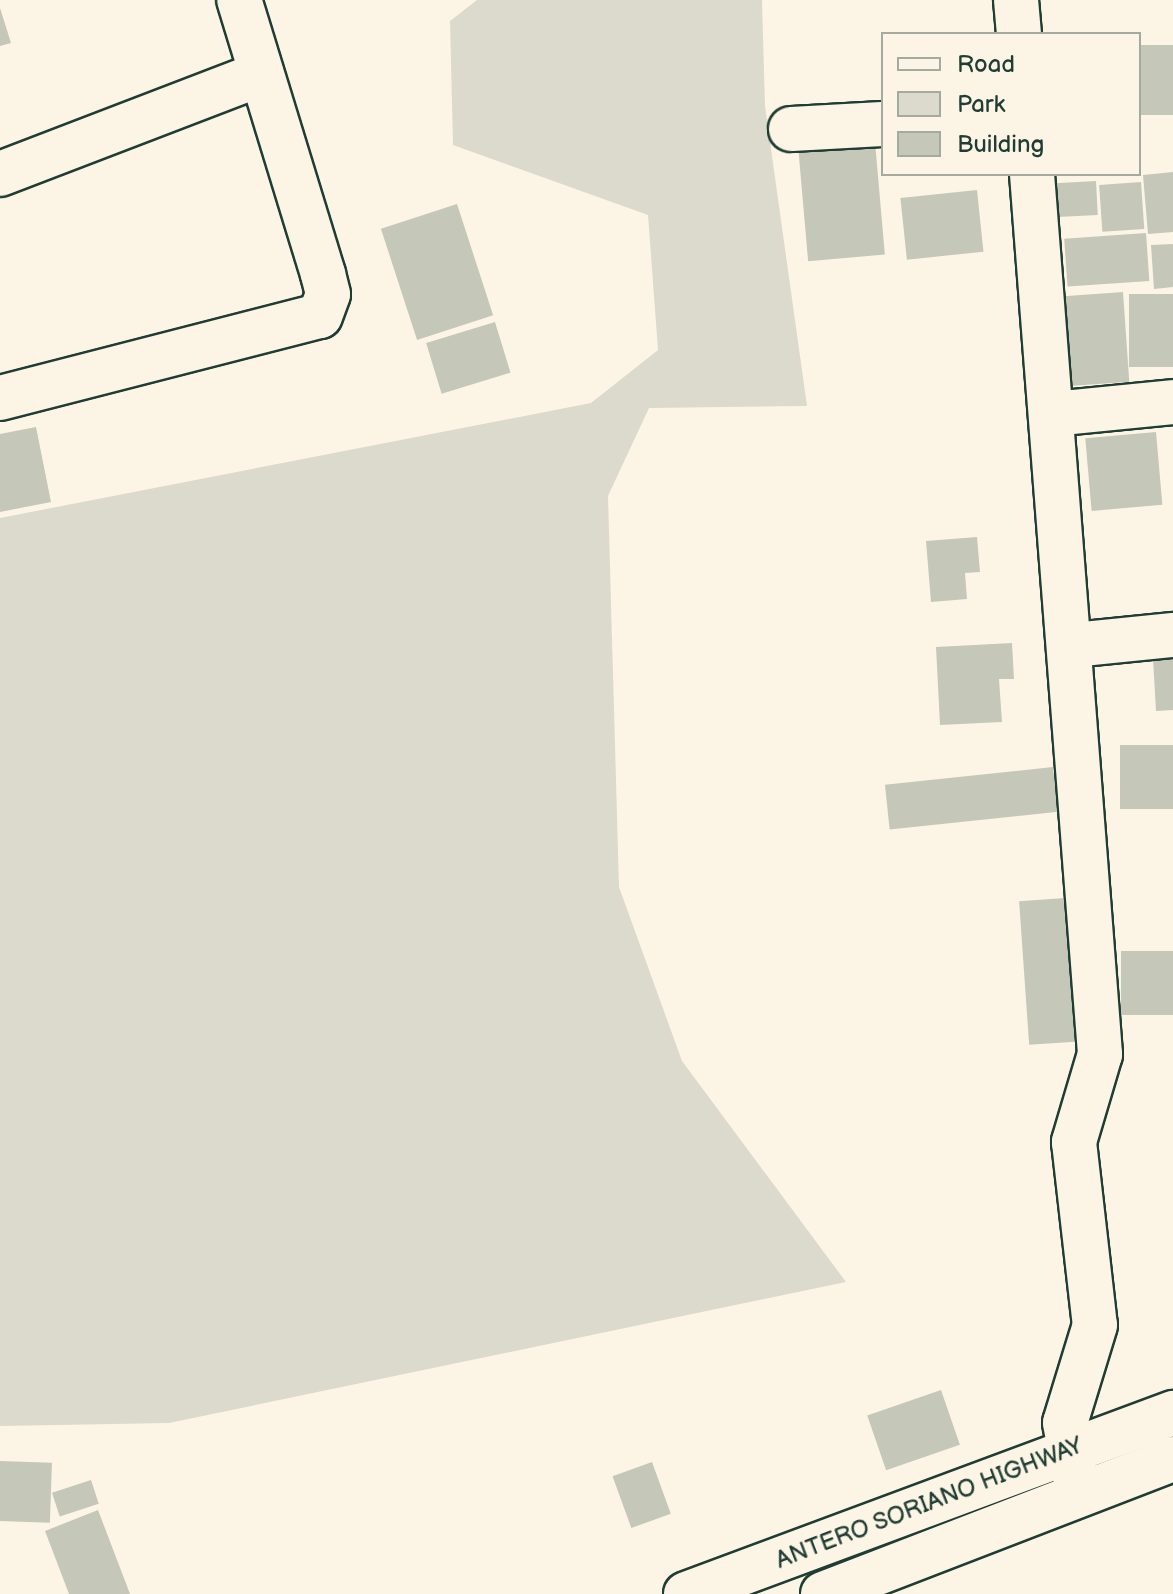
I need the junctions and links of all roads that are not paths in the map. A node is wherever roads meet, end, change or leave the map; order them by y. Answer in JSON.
{"nodes":[{"id":1,"x":239,"y":0,"type":"edge"},
{"id":2,"x":1016,"y":0,"type":"edge"},
{"id":3,"x":1019,"y":32,"type":"edge"},
{"id":4,"x":258,"y":75,"type":"junction"},
{"id":5,"x":881,"y":124,"type":"edge"},
{"id":6,"x":791,"y":129,"type":"dead end"},
{"id":7,"x":0,"y":174,"type":"edge"},
{"id":8,"x":1032,"y":176,"type":"edge"},
{"id":9,"x":0,"y":398,"type":"edge"},
{"id":10,"x":1173,"y":402,"type":"edge"},
{"id":11,"x":1053,"y":414,"type":"junction"},
{"id":12,"x":1173,"y":635,"type":"edge"},
{"id":13,"x":1074,"y":645,"type":"junction"},
{"id":14,"x":1173,"y":1413,"type":"edge"},
{"id":15,"x":1067,"y":1450,"type":"junction"},
{"id":16,"x":1157,"y":1465,"type":"edge"},
{"id":17,"x":1080,"y":1495,"type":"junction"},
{"id":18,"x":686,"y":1594,"type":"edge"},
{"id":19,"x":823,"y":1594,"type":"edge"}],
"edges":[{"from":1,"to":4,"type":"street"},
{"from":2,"to":3,"type":"street"},
{"from":4,"to":7,"type":"street"},
{"from":4,"to":9,"type":"street"},
{"from":5,"to":6,"type":"street"},
{"from":8,"to":11,"type":"street"},
{"from":10,"to":11,"type":"street"},
{"from":11,"to":13,"type":"street"},
{"from":12,"to":13,"type":"street"},
{"from":13,"to":15,"type":"street"},
{"from":14,"to":15,"type":"street","name":"ANTERO SORIANO HIGHWAY"},
{"from":15,"to":17,"type":"street"},
{"from":15,"to":18,"type":"street","name":"ANTERO SORIANO HIGHWAY"},
{"from":16,"to":17,"type":"street","name":"ANTERO SORIANO HIGHWAY"},
{"from":17,"to":19,"type":"street","name":"ANTERO SORIANO HIGHWAY"}]}
